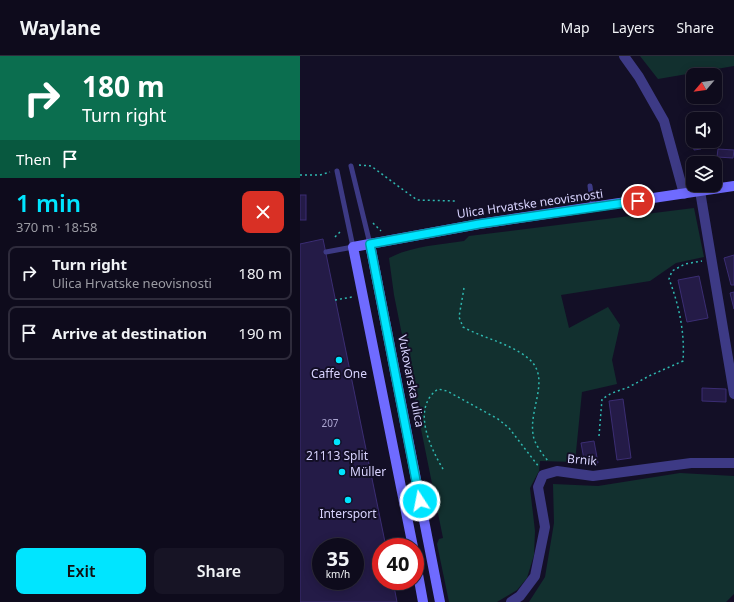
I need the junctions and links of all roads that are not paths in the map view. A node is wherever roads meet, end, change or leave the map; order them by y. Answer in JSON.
{"nodes":[{"id":1,"x":624,"y":56,"type":"edge"},
{"id":2,"x":351,"y":166,"type":"road end"},
{"id":3,"x":337,"y":171,"type":"road end"},
{"id":4,"x":590,"y":186,"type":"dead end"},
{"id":5,"x":734,"y":186,"type":"edge"},
{"id":6,"x":722,"y":188,"type":"edge"},
{"id":7,"x":695,"y":192,"type":"edge"},
{"id":8,"x":700,"y":192,"type":"edge"},
{"id":9,"x":684,"y":194,"type":"junction"},
{"id":10,"x":593,"y":208,"type":"junction"},
{"id":11,"x":370,"y":244,"type":"junction"},
{"id":12,"x":353,"y":247,"type":"junction"},
{"id":13,"x":326,"y":252,"type":"dead end"},
{"id":14,"x":734,"y":394,"type":"edge"},
{"id":15,"x":734,"y":463,"type":"edge"},
{"id":16,"x":411,"y":538,"type":"edge"},
{"id":17,"x":421,"y":590,"type":"edge"},
{"id":18,"x":423,"y":602,"type":"edge"},
{"id":19,"x":440,"y":602,"type":"edge"},
{"id":20,"x":511,"y":602,"type":"edge"}],
"edges":[{"from":1,"to":9,"type":"street"},
{"from":2,"to":11,"type":"lane","name":"Vukovarska ulica"},
{"from":3,"to":12,"type":"lane"},
{"from":4,"to":10,"type":"lane"},
{"from":5,"to":6,"type":"street","name":"Ulica Hrvatske neovisnosti"},
{"from":7,"to":9,"type":"street","name":"Ulica Hrvatske neovisnosti"},
{"from":8,"to":14,"type":"street"},
{"from":9,"to":10,"type":"street","name":"Ulica Hrvatske neovisnosti"},
{"from":10,"to":11,"type":"street","name":"Ulica Hrvatske neovisnosti"},
{"from":11,"to":12,"type":"street","name":"Ulica Hrvatske neovisnosti"},
{"from":11,"to":19,"type":"street","name":"Vukovarska ulica"},
{"from":12,"to":13,"type":"lane"},
{"from":12,"to":16,"type":"street"},
{"from":15,"to":20,"type":"street","name":"Brnik"},
{"from":17,"to":18,"type":"street"}]}
